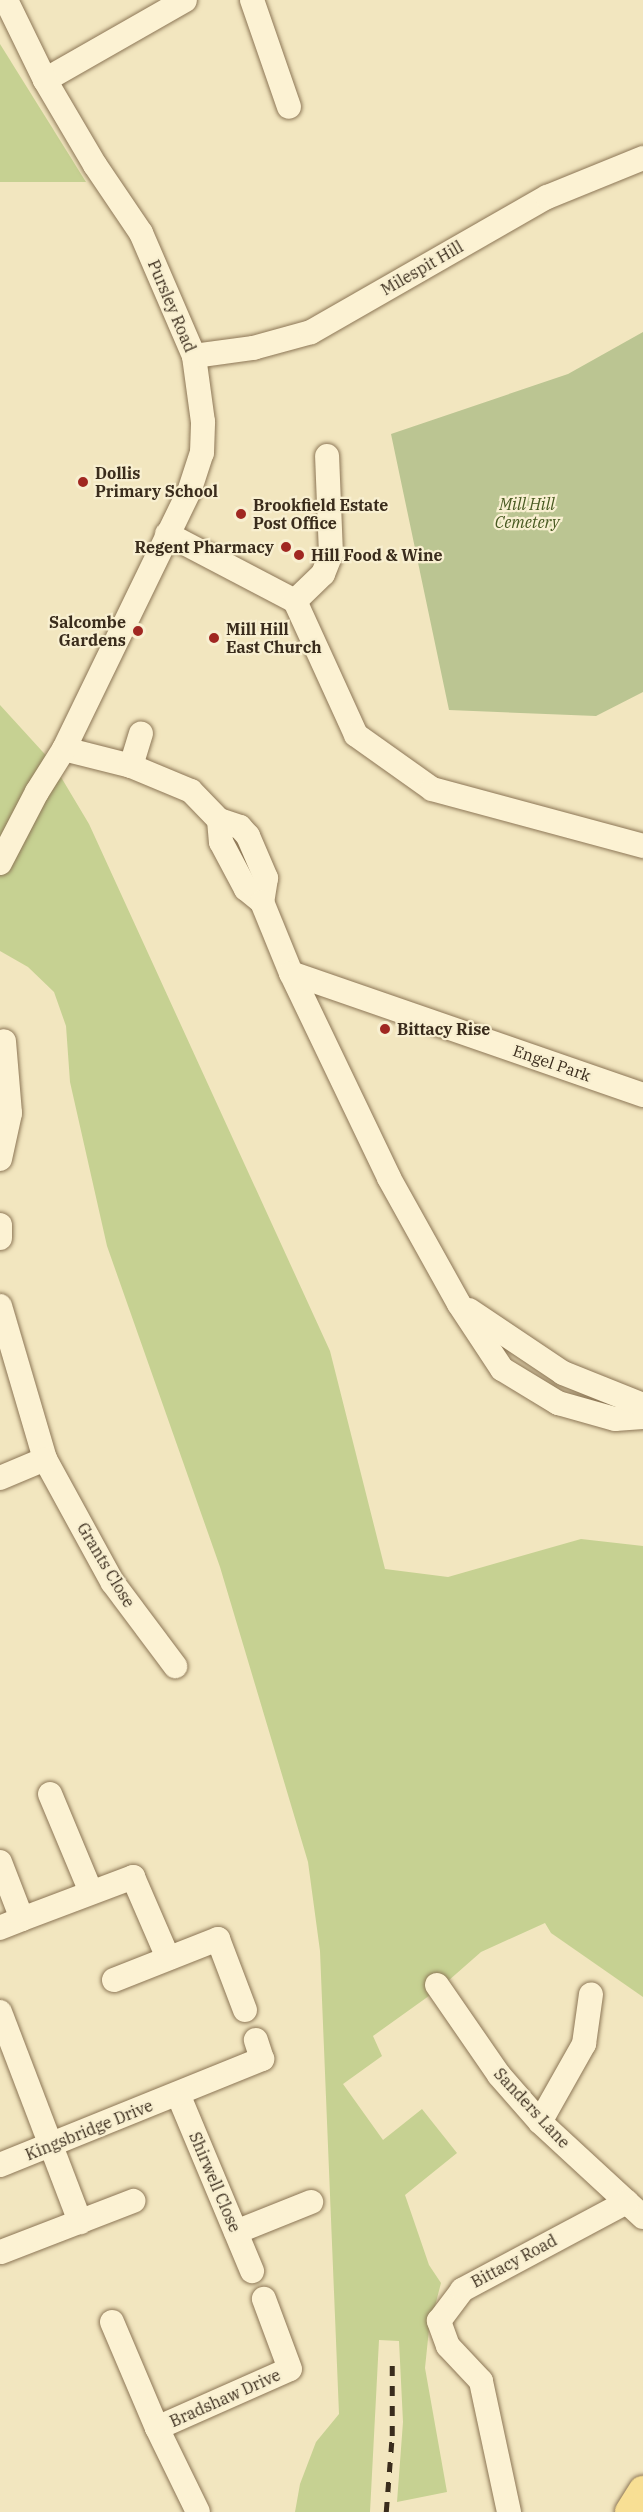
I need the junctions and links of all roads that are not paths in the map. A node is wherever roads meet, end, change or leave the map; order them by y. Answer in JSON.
{"nodes":[{"id":1,"x":6,"y":0,"type":"edge"},
{"id":2,"x":185,"y":0,"type":"edge"},
{"id":3,"x":252,"y":0,"type":"edge"},
{"id":4,"x":45,"y":80,"type":"junction"},
{"id":5,"x":289,"y":107,"type":"dead end"},
{"id":6,"x":643,"y":158,"type":"edge"},
{"id":7,"x":194,"y":356,"type":"junction"},
{"id":8,"x":327,"y":456,"type":"dead end"},
{"id":9,"x":167,"y":534,"type":"junction"},
{"id":10,"x":295,"y":601,"type":"junction"},
{"id":11,"x":141,"y":733,"type":"dead end"},
{"id":12,"x":64,"y":749,"type":"junction"},
{"id":13,"x":131,"y":766,"type":"junction"},
{"id":14,"x":637,"y":838,"type":"edge"},
{"id":15,"x":0,"y":863,"type":"edge"},
{"id":16,"x":291,"y":973,"type":"junction"},
{"id":17,"x":4,"y":1041,"type":"dead end"},
{"id":18,"x":643,"y":1095,"type":"edge"},
{"id":19,"x":0,"y":1159,"type":"edge"},
{"id":20,"x":0,"y":1225,"type":"edge"},
{"id":21,"x":0,"y":1238,"type":"edge"},
{"id":22,"x":459,"y":1304,"type":"junction"},
{"id":23,"x":0,"y":1306,"type":"edge"},
{"id":24,"x":643,"y":1405,"type":"edge"},
{"id":25,"x":643,"y":1417,"type":"edge"},
{"id":26,"x":45,"y":1460,"type":"junction"},
{"id":27,"x":0,"y":1478,"type":"edge"},
{"id":28,"x":175,"y":1666,"type":"dead end"},
{"id":29,"x":50,"y":1794,"type":"dead end"},
{"id":30,"x":0,"y":1862,"type":"edge"},
{"id":31,"x":91,"y":1892,"type":"junction"},
{"id":32,"x":22,"y":1919,"type":"junction"},
{"id":33,"x":0,"y":1928,"type":"edge"},
{"id":34,"x":168,"y":1958,"type":"junction"},
{"id":35,"x":114,"y":1980,"type":"dead end"},
{"id":36,"x":437,"y":1985,"type":"dead end"},
{"id":37,"x":591,"y":1994,"type":"dead end"},
{"id":38,"x":245,"y":2010,"type":"dead end"},
{"id":39,"x":0,"y":2012,"type":"edge"},
{"id":40,"x":256,"y":2040,"type":"dead end"},
{"id":41,"x":178,"y":2094,"type":"junction"},
{"id":42,"x":540,"y":2122,"type":"junction"},
{"id":43,"x":53,"y":2145,"type":"junction"},
{"id":44,"x":0,"y":2166,"type":"edge"},
{"id":45,"x":133,"y":2201,"type":"dead end"},
{"id":46,"x":311,"y":2202,"type":"dead end"},
{"id":47,"x":635,"y":2209,"type":"edge"},
{"id":48,"x":80,"y":2222,"type":"junction"},
{"id":49,"x":236,"y":2232,"type":"junction"},
{"id":50,"x":1,"y":2252,"type":"edge"},
{"id":51,"x":252,"y":2271,"type":"dead end"},
{"id":52,"x":264,"y":2299,"type":"dead end"},
{"id":53,"x":112,"y":2322,"type":"dead end"},
{"id":54,"x":157,"y":2428,"type":"junction"},
{"id":55,"x":643,"y":2491,"type":"edge"},
{"id":56,"x":198,"y":2512,"type":"edge"},
{"id":57,"x":509,"y":2512,"type":"edge"},
{"id":58,"x":630,"y":2512,"type":"edge"}],
"edges":[{"from":1,"to":4,"type":"street","name":"Pursley Road"},
{"from":2,"to":4,"type":"street"},
{"from":3,"to":5,"type":"street"},
{"from":4,"to":7,"type":"street","name":"Pursley Road"},
{"from":6,"to":7,"type":"street","name":"Milespit Hill"},
{"from":7,"to":9,"type":"street","name":"Pursley Road"},
{"from":8,"to":10,"type":"street"},
{"from":9,"to":10,"type":"street"},
{"from":9,"to":12,"type":"street","name":"Pursley Road"},
{"from":10,"to":14,"type":"street"},
{"from":11,"to":13,"type":"street"},
{"from":12,"to":13,"type":"street"},
{"from":12,"to":15,"type":"street","name":"Pursley Road"},
{"from":13,"to":16,"type":"street"},
{"from":16,"to":18,"type":"street","name":"Engel Park"},
{"from":16,"to":22,"type":"street"},
{"from":17,"to":19,"type":"street"},
{"from":20,"to":21,"type":"street"},
{"from":22,"to":24,"type":"street"},
{"from":22,"to":25,"type":"street"},
{"from":23,"to":26,"type":"street","name":"Grants Close"},
{"from":26,"to":27,"type":"street"},
{"from":26,"to":28,"type":"street","name":"Grants Close"},
{"from":29,"to":31,"type":"street"},
{"from":30,"to":32,"type":"street"},
{"from":31,"to":32,"type":"street"},
{"from":31,"to":34,"type":"street"},
{"from":32,"to":33,"type":"street"},
{"from":34,"to":35,"type":"street"},
{"from":34,"to":38,"type":"street"},
{"from":36,"to":42,"type":"street","name":"Sanders Lane"},
{"from":37,"to":42,"type":"street"},
{"from":39,"to":43,"type":"street"},
{"from":40,"to":41,"type":"street","name":"Kingsbridge Drive"},
{"from":41,"to":43,"type":"street","name":"Kingsbridge Drive"},
{"from":41,"to":49,"type":"street","name":"Shirwell Close"},
{"from":42,"to":47,"type":"street","name":"Sanders Lane"},
{"from":43,"to":44,"type":"street","name":"Kingsbridge Drive"},
{"from":43,"to":48,"type":"street"},
{"from":45,"to":48,"type":"street"},
{"from":46,"to":49,"type":"street"},
{"from":47,"to":57,"type":"street","name":"Bittacy Road"},
{"from":48,"to":50,"type":"street"},
{"from":49,"to":51,"type":"street","name":"Shirwell Close"},
{"from":52,"to":54,"type":"street","name":"Bradshaw Drive"},
{"from":53,"to":54,"type":"street"},
{"from":54,"to":56,"type":"street"},
{"from":55,"to":58,"type":"main road"}]}
